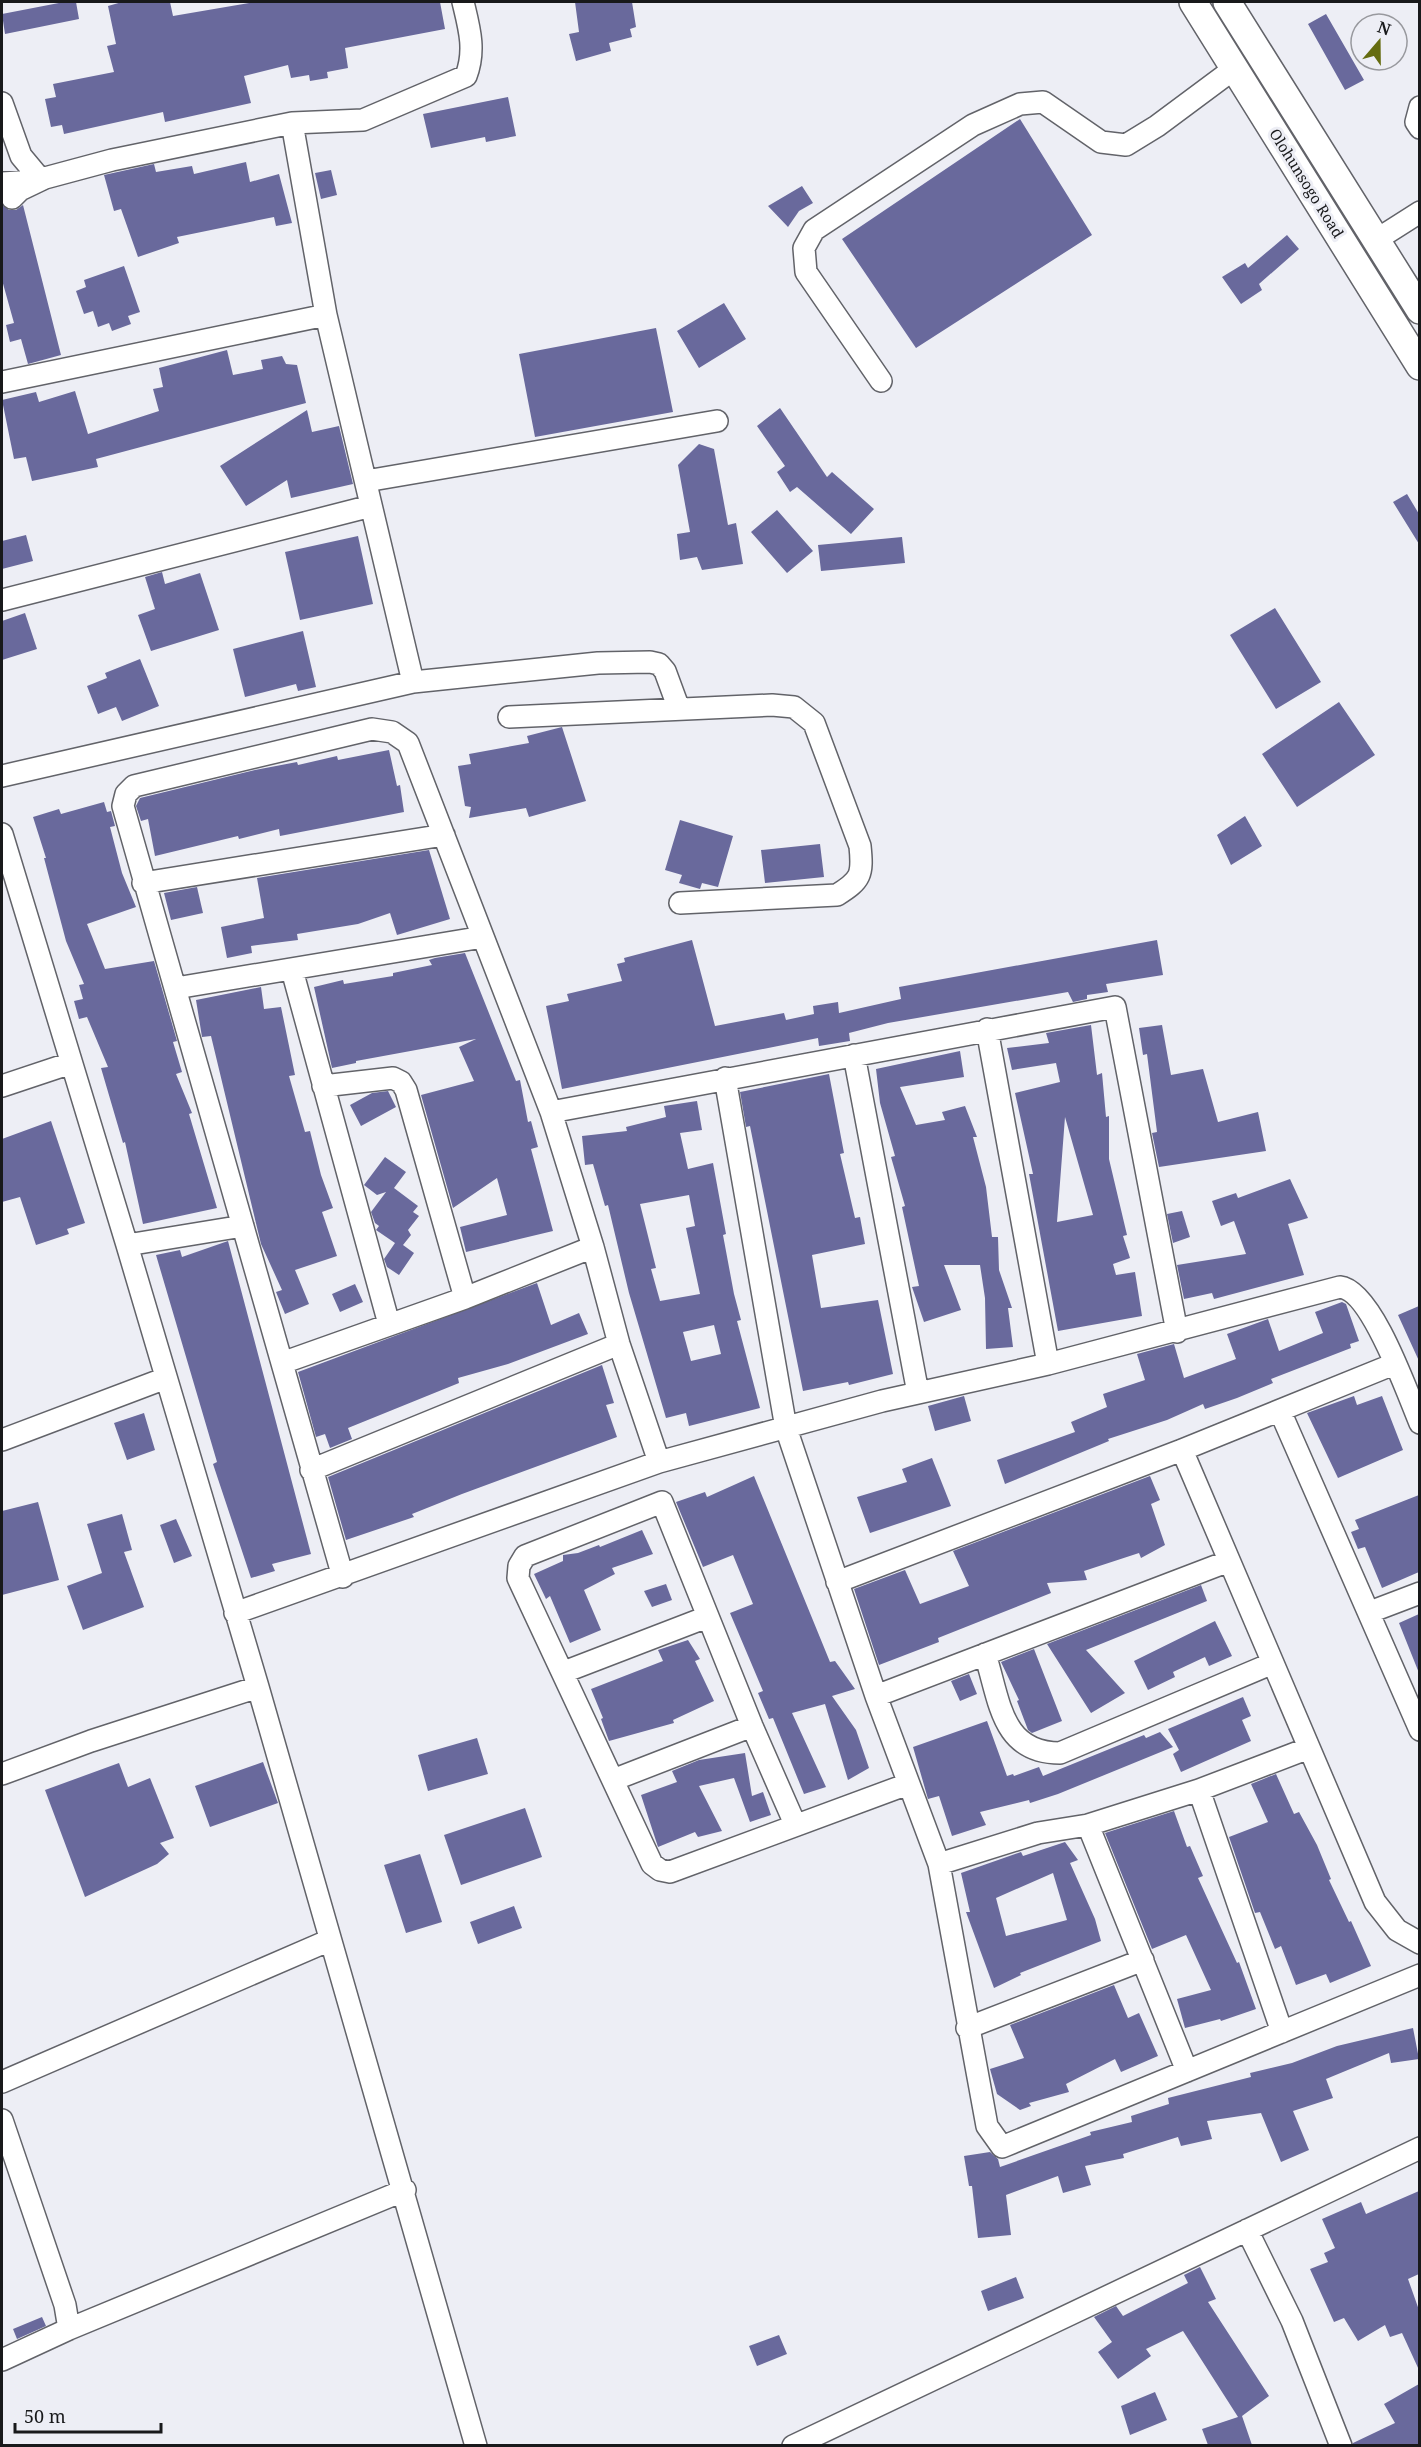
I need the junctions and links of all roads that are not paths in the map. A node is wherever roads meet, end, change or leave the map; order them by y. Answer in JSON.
{"nodes":[{"id":1,"x":463,"y":2,"type":"edge"},
{"id":2,"x":1193,"y":2,"type":"edge"},
{"id":3,"x":1227,"y":2,"type":"edge"},
{"id":4,"x":1235,"y":68,"type":"junction"},
{"id":5,"x":2,"y":103,"type":"edge"},
{"id":6,"x":1419,"y":107,"type":"edge"},
{"id":7,"x":292,"y":123,"type":"junction"},
{"id":8,"x":1419,"y":128,"type":"edge"},
{"id":9,"x":41,"y":180,"type":"junction"},
{"id":10,"x":7,"y":191,"type":"edge"},
{"id":11,"x":1419,"y":212,"type":"edge"},
{"id":12,"x":1376,"y":240,"type":"junction"},
{"id":13,"x":1419,"y":310,"type":"edge"},
{"id":14,"x":326,"y":315,"type":"junction"},
{"id":15,"x":1419,"y":366,"type":"edge"},
{"id":16,"x":881,"y":381,"type":"dead end"},
{"id":17,"x":2,"y":382,"type":"edge"},
{"id":18,"x":717,"y":421,"type":"dead end"},
{"id":19,"x":366,"y":481,"type":"junction"},
{"id":20,"x":371,"y":506,"type":"junction"},
{"id":21,"x":2,"y":600,"type":"edge"},
{"id":22,"x":413,"y":682,"type":"junction"},
{"id":23,"x":679,"y":709,"type":"junction"},
{"id":24,"x":509,"y":717,"type":"dead end"},
{"id":25,"x":2,"y":776,"type":"edge"},
{"id":26,"x":2,"y":834,"type":"edge"},
{"id":27,"x":444,"y":835,"type":"junction"},
{"id":28,"x":143,"y":883,"type":"junction"},
{"id":29,"x":680,"y":903,"type":"dead end"},
{"id":30,"x":483,"y":937,"type":"junction"},
{"id":31,"x":292,"y":970,"type":"junction"},
{"id":32,"x":176,"y":988,"type":"junction"},
{"id":33,"x":987,"y":1029,"type":"junction"},
{"id":34,"x":854,"y":1055,"type":"junction"},
{"id":35,"x":71,"y":1063,"type":"junction"},
{"id":36,"x":725,"y":1078,"type":"junction"},
{"id":37,"x":2,"y":1086,"type":"edge"},
{"id":38,"x":323,"y":1086,"type":"junction"},
{"id":39,"x":551,"y":1112,"type":"junction"},
{"id":40,"x":243,"y":1226,"type":"junction"},
{"id":41,"x":127,"y":1245,"type":"junction"},
{"id":42,"x":593,"y":1247,"type":"junction"},
{"id":43,"x":465,"y":1298,"type":"junction"},
{"id":44,"x":388,"y":1324,"type":"junction"},
{"id":45,"x":1177,"y":1332,"type":"junction"},
{"id":46,"x":620,"y":1344,"type":"junction"},
{"id":47,"x":282,"y":1363,"type":"junction"},
{"id":48,"x":1048,"y":1364,"type":"junction"},
{"id":49,"x":1394,"y":1364,"type":"junction"},
{"id":50,"x":166,"y":1378,"type":"junction"},
{"id":51,"x":918,"y":1393,"type":"junction"},
{"id":52,"x":1280,"y":1411,"type":"junction"},
{"id":53,"x":1419,"y":1423,"type":"edge"},
{"id":54,"x":786,"y":1428,"type":"junction"},
{"id":55,"x":2,"y":1440,"type":"edge"},
{"id":56,"x":1182,"y":1450,"type":"junction"},
{"id":57,"x":659,"y":1462,"type":"junction"},
{"id":58,"x":311,"y":1470,"type":"junction"},
{"id":59,"x":1229,"y":1561,"type":"junction"},
{"id":60,"x":343,"y":1577,"type":"junction"},
{"id":61,"x":837,"y":1582,"type":"junction"},
{"id":62,"x":1419,"y":1593,"type":"edge"},
{"id":63,"x":1370,"y":1612,"type":"junction"},
{"id":64,"x":235,"y":1613,"type":"junction"},
{"id":65,"x":707,"y":1617,"type":"junction"},
{"id":66,"x":985,"y":1654,"type":"junction"},
{"id":67,"x":1273,"y":1664,"type":"junction"},
{"id":68,"x":564,"y":1672,"type":"junction"},
{"id":69,"x":258,"y":1687,"type":"junction"},
{"id":70,"x":876,"y":1696,"type":"junction"},
{"id":71,"x":752,"y":1726,"type":"junction"},
{"id":72,"x":1419,"y":1730,"type":"edge"},
{"id":73,"x":1309,"y":1748,"type":"junction"},
{"id":74,"x":2,"y":1774,"type":"edge"},
{"id":75,"x":614,"y":1780,"type":"junction"},
{"id":76,"x":908,"y":1784,"type":"junction"},
{"id":77,"x":1199,"y":1790,"type":"junction"},
{"id":78,"x":795,"y":1824,"type":"junction"},
{"id":79,"x":1088,"y":1825,"type":"junction"},
{"id":80,"x":939,"y":1864,"type":"junction"},
{"id":81,"x":330,"y":1940,"type":"junction"},
{"id":82,"x":1419,"y":1943,"type":"edge"},
{"id":83,"x":1143,"y":1960,"type":"junction"},
{"id":84,"x":1419,"y":1975,"type":"edge"},
{"id":85,"x":967,"y":2028,"type":"junction"},
{"id":86,"x":1282,"y":2032,"type":"junction"},
{"id":87,"x":1186,"y":2071,"type":"junction"},
{"id":88,"x":2,"y":2082,"type":"edge"},
{"id":89,"x":2,"y":2120,"type":"edge"},
{"id":90,"x":1419,"y":2148,"type":"edge"},
{"id":91,"x":405,"y":2190,"type":"junction"},
{"id":92,"x":1247,"y":2230,"type":"junction"},
{"id":93,"x":69,"y":2329,"type":"junction"},
{"id":94,"x":2,"y":2360,"type":"edge"},
{"id":95,"x":476,"y":2445,"type":"edge"},
{"id":96,"x":793,"y":2445,"type":"edge"},
{"id":97,"x":1341,"y":2445,"type":"edge"}],
"edges":[{"from":1,"to":7,"type":"street"},
{"from":2,"to":4,"type":"main road","name":"Olohunsogo Road"},
{"from":3,"to":12,"type":"main road","name":"Olohunsogo Road"},
{"from":4,"to":15,"type":"main road","name":"Olohunsogo Road"},
{"from":4,"to":16,"type":"street"},
{"from":5,"to":9,"type":"street"},
{"from":6,"to":8,"type":"street"},
{"from":7,"to":9,"type":"street"},
{"from":7,"to":14,"type":"street"},
{"from":9,"to":10,"type":"street"},
{"from":11,"to":12,"type":"street"},
{"from":12,"to":13,"type":"main road","name":"Olohunsogo Road"},
{"from":14,"to":17,"type":"street"},
{"from":14,"to":19,"type":"street"},
{"from":18,"to":19,"type":"street"},
{"from":19,"to":20,"type":"street"},
{"from":20,"to":21,"type":"street"},
{"from":20,"to":22,"type":"street"},
{"from":22,"to":23,"type":"street"},
{"from":22,"to":25,"type":"street"},
{"from":23,"to":24,"type":"street"},
{"from":23,"to":29,"type":"street"},
{"from":26,"to":35,"type":"street"},
{"from":27,"to":28,"type":"street"},
{"from":27,"to":28,"type":"street"},
{"from":27,"to":30,"type":"street"},
{"from":28,"to":32,"type":"street"},
{"from":30,"to":31,"type":"street"},
{"from":30,"to":39,"type":"street"},
{"from":31,"to":32,"type":"street"},
{"from":31,"to":38,"type":"street"},
{"from":32,"to":40,"type":"street"},
{"from":33,"to":34,"type":"street"},
{"from":33,"to":45,"type":"street"},
{"from":33,"to":48,"type":"street"},
{"from":34,"to":36,"type":"street"},
{"from":34,"to":51,"type":"street"},
{"from":35,"to":37,"type":"street"},
{"from":35,"to":41,"type":"street"},
{"from":36,"to":39,"type":"street"},
{"from":36,"to":54,"type":"street"},
{"from":38,"to":43,"type":"street"},
{"from":38,"to":44,"type":"street"},
{"from":39,"to":42,"type":"street"},
{"from":40,"to":41,"type":"street"},
{"from":40,"to":47,"type":"street"},
{"from":41,"to":50,"type":"street"},
{"from":42,"to":43,"type":"street"},
{"from":42,"to":46,"type":"street"},
{"from":43,"to":44,"type":"street"},
{"from":44,"to":47,"type":"street"},
{"from":45,"to":48,"type":"street"},
{"from":45,"to":49,"type":"street"},
{"from":46,"to":57,"type":"street"},
{"from":46,"to":58,"type":"street"},
{"from":47,"to":58,"type":"street"},
{"from":48,"to":51,"type":"street"},
{"from":49,"to":52,"type":"street"},
{"from":49,"to":53,"type":"street"},
{"from":50,"to":55,"type":"street"},
{"from":50,"to":64,"type":"street"},
{"from":51,"to":54,"type":"street"},
{"from":52,"to":56,"type":"street"},
{"from":52,"to":63,"type":"street"},
{"from":54,"to":57,"type":"street"},
{"from":54,"to":61,"type":"street"},
{"from":56,"to":59,"type":"street"},
{"from":56,"to":61,"type":"street"},
{"from":57,"to":60,"type":"street"},
{"from":58,"to":60,"type":"street"},
{"from":59,"to":66,"type":"street"},
{"from":59,"to":67,"type":"street"},
{"from":60,"to":64,"type":"street"},
{"from":61,"to":70,"type":"street"},
{"from":62,"to":63,"type":"street"},
{"from":63,"to":72,"type":"street"},
{"from":64,"to":69,"type":"street"},
{"from":65,"to":68,"type":"street"},
{"from":65,"to":68,"type":"street"},
{"from":65,"to":71,"type":"street"},
{"from":66,"to":67,"type":"street"},
{"from":66,"to":70,"type":"street"},
{"from":67,"to":73,"type":"street"},
{"from":68,"to":75,"type":"street"},
{"from":69,"to":74,"type":"street"},
{"from":69,"to":81,"type":"street"},
{"from":70,"to":76,"type":"street"},
{"from":71,"to":75,"type":"street"},
{"from":71,"to":78,"type":"street"},
{"from":73,"to":77,"type":"street"},
{"from":73,"to":82,"type":"street"},
{"from":75,"to":78,"type":"street"},
{"from":76,"to":78,"type":"street"},
{"from":76,"to":80,"type":"street"},
{"from":77,"to":79,"type":"street"},
{"from":77,"to":86,"type":"street"},
{"from":79,"to":80,"type":"street"},
{"from":79,"to":83,"type":"street"},
{"from":80,"to":85,"type":"street"},
{"from":81,"to":88,"type":"street"},
{"from":81,"to":91,"type":"street"},
{"from":83,"to":85,"type":"street"},
{"from":83,"to":87,"type":"street"},
{"from":84,"to":86,"type":"street"},
{"from":85,"to":87,"type":"street"},
{"from":86,"to":87,"type":"street"},
{"from":89,"to":93,"type":"street"},
{"from":90,"to":92,"type":"street"},
{"from":91,"to":93,"type":"street"},
{"from":91,"to":95,"type":"street"},
{"from":92,"to":96,"type":"street"},
{"from":92,"to":97,"type":"street"},
{"from":93,"to":94,"type":"street"}]}
